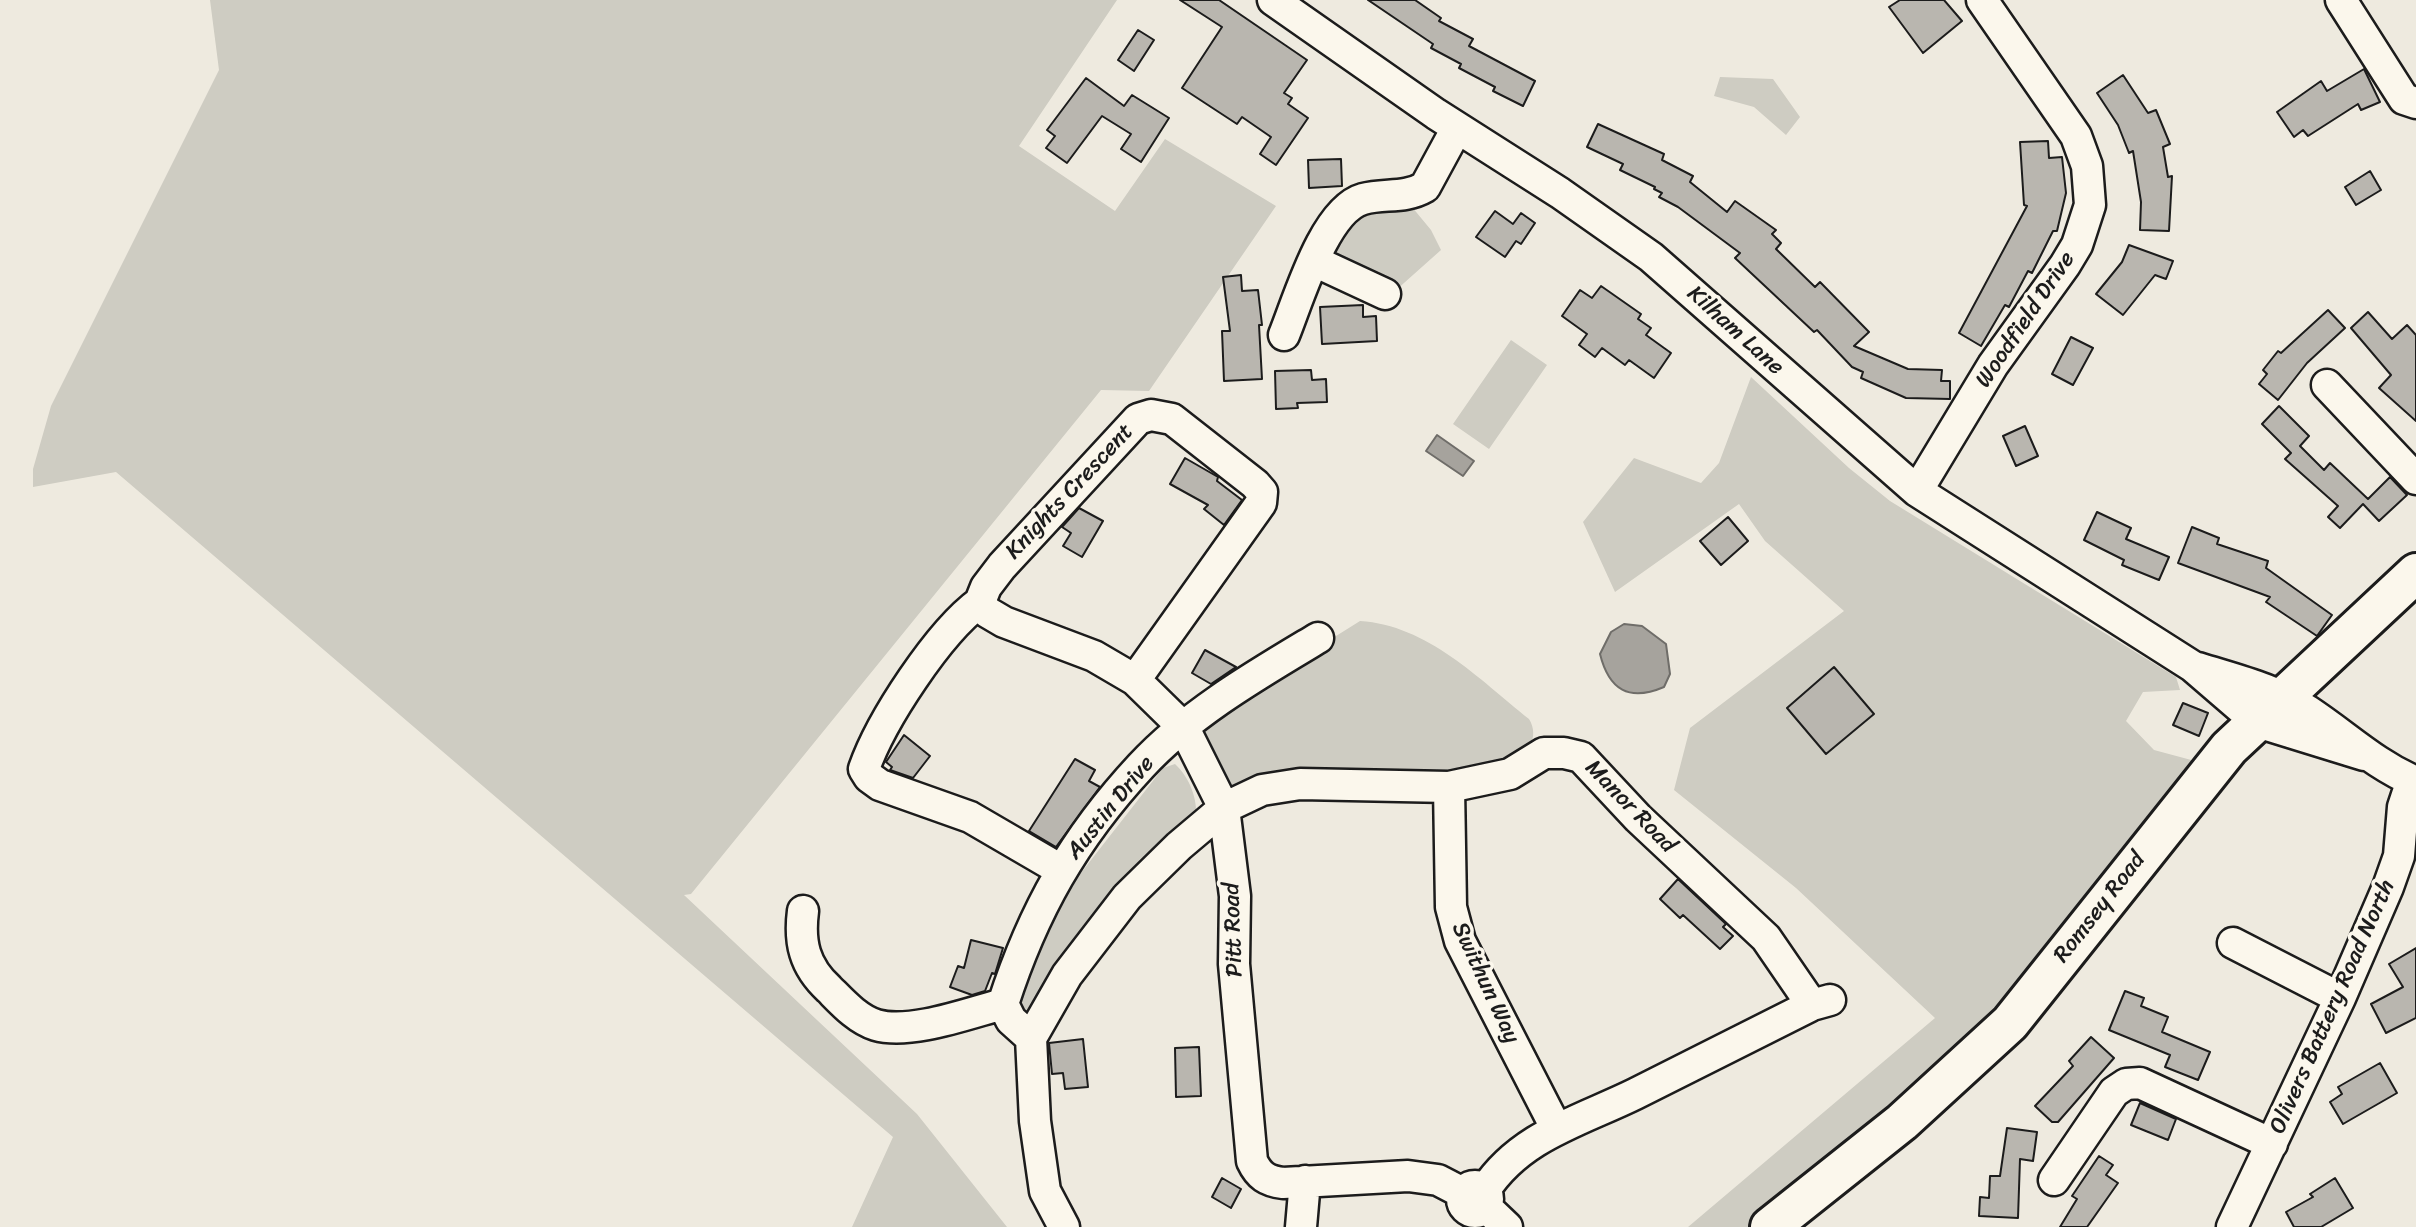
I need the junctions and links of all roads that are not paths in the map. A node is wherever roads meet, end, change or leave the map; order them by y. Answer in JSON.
{"nodes":[{"id":1,"x":1982,"y":0,"type":"edge"},
{"id":2,"x":2341,"y":0,"type":"edge"},
{"id":3,"x":1279,"y":2,"type":"edge"},
{"id":4,"x":2416,"y":103,"type":"edge"},
{"id":5,"x":1458,"y":128,"type":"junction"},
{"id":6,"x":1314,"y":261,"type":"junction"},
{"id":7,"x":1385,"y":294,"type":"dead end"},
{"id":8,"x":1284,"y":335,"type":"dead end"},
{"id":9,"x":2327,"y":385,"type":"dead end"},
{"id":10,"x":2416,"y":480,"type":"edge"},
{"id":11,"x":1917,"y":491,"type":"junction"},
{"id":12,"x":2416,"y":573,"type":"edge"},
{"id":13,"x":980,"y":602,"type":"junction"},
{"id":14,"x":1318,"y":638,"type":"dead end"},
{"id":15,"x":1135,"y":680,"type":"junction"},
{"id":16,"x":2271,"y":709,"type":"junction"},
{"id":17,"x":1184,"y":728,"type":"junction"},
{"id":18,"x":2414,"y":781,"type":"edge"},
{"id":19,"x":1449,"y":787,"type":"junction"},
{"id":20,"x":1224,"y":808,"type":"junction"},
{"id":21,"x":1061,"y":870,"type":"junction"},
{"id":22,"x":803,"y":911,"type":"dead end"},
{"id":23,"x":2233,"y":943,"type":"dead end"},
{"id":24,"x":2340,"y":998,"type":"junction"},
{"id":25,"x":1003,"y":1004,"type":"junction"},
{"id":26,"x":1031,"y":1038,"type":"junction"},
{"id":27,"x":1556,"y":1128,"type":"junction"},
{"id":28,"x":2272,"y":1144,"type":"junction"},
{"id":29,"x":2054,"y":1180,"type":"dead end"},
{"id":30,"x":1305,"y":1181,"type":"junction"},
{"id":31,"x":1485,"y":1204,"type":"edge"},
{"id":32,"x":1064,"y":1227,"type":"edge"},
{"id":33,"x":1301,"y":1227,"type":"edge"},
{"id":34,"x":1770,"y":1227,"type":"edge"},
{"id":35,"x":2232,"y":1227,"type":"edge"}],
"edges":[{"from":1,"to":11,"type":"street","name":"Woodfield Drive"},
{"from":2,"to":4,"type":"street"},
{"from":3,"to":5,"type":"street","name":"Kilham Lane"},
{"from":5,"to":6,"type":"street"},
{"from":5,"to":11,"type":"street","name":"Kilham Lane"},
{"from":6,"to":7,"type":"street"},
{"from":6,"to":8,"type":"street"},
{"from":9,"to":10,"type":"street"},
{"from":11,"to":16,"type":"street","name":"Kilham Lane"},
{"from":12,"to":16,"type":"main road","name":"Romsey Road"},
{"from":13,"to":15,"type":"street","name":"Pitt Road"},
{"from":13,"to":15,"type":"street","name":"Knights Crescent"},
{"from":13,"to":21,"type":"street"},
{"from":14,"to":17,"type":"street","name":"Austin Drive"},
{"from":15,"to":17,"type":"street","name":"Pitt Road"},
{"from":16,"to":18,"type":"street"},
{"from":16,"to":34,"type":"main road","name":"Romsey Road"},
{"from":17,"to":20,"type":"street","name":"Pitt Road"},
{"from":17,"to":21,"type":"street","name":"Austin Drive"},
{"from":18,"to":24,"type":"street","name":"Olivers Battery Road North"},
{"from":19,"to":20,"type":"street","name":"Manor Road"},
{"from":19,"to":27,"type":"street","name":"Swithun Way"},
{"from":19,"to":27,"type":"street","name":"Manor Road"},
{"from":20,"to":26,"type":"street","name":"Manor Road"},
{"from":20,"to":30,"type":"street","name":"Pitt Road"},
{"from":21,"to":25,"type":"street","name":"Austin Drive"},
{"from":22,"to":25,"type":"street"},
{"from":23,"to":24,"type":"street"},
{"from":24,"to":28,"type":"street","name":"Olivers Battery Road North"},
{"from":25,"to":26,"type":"street"},
{"from":26,"to":32,"type":"street"},
{"from":27,"to":31,"type":"street","name":"Manor Road"},
{"from":28,"to":29,"type":"street"},
{"from":28,"to":35,"type":"street","name":"Olivers Battery Road North"},
{"from":30,"to":31,"type":"street","name":"Pitt Road"},
{"from":30,"to":33,"type":"street"}]}
